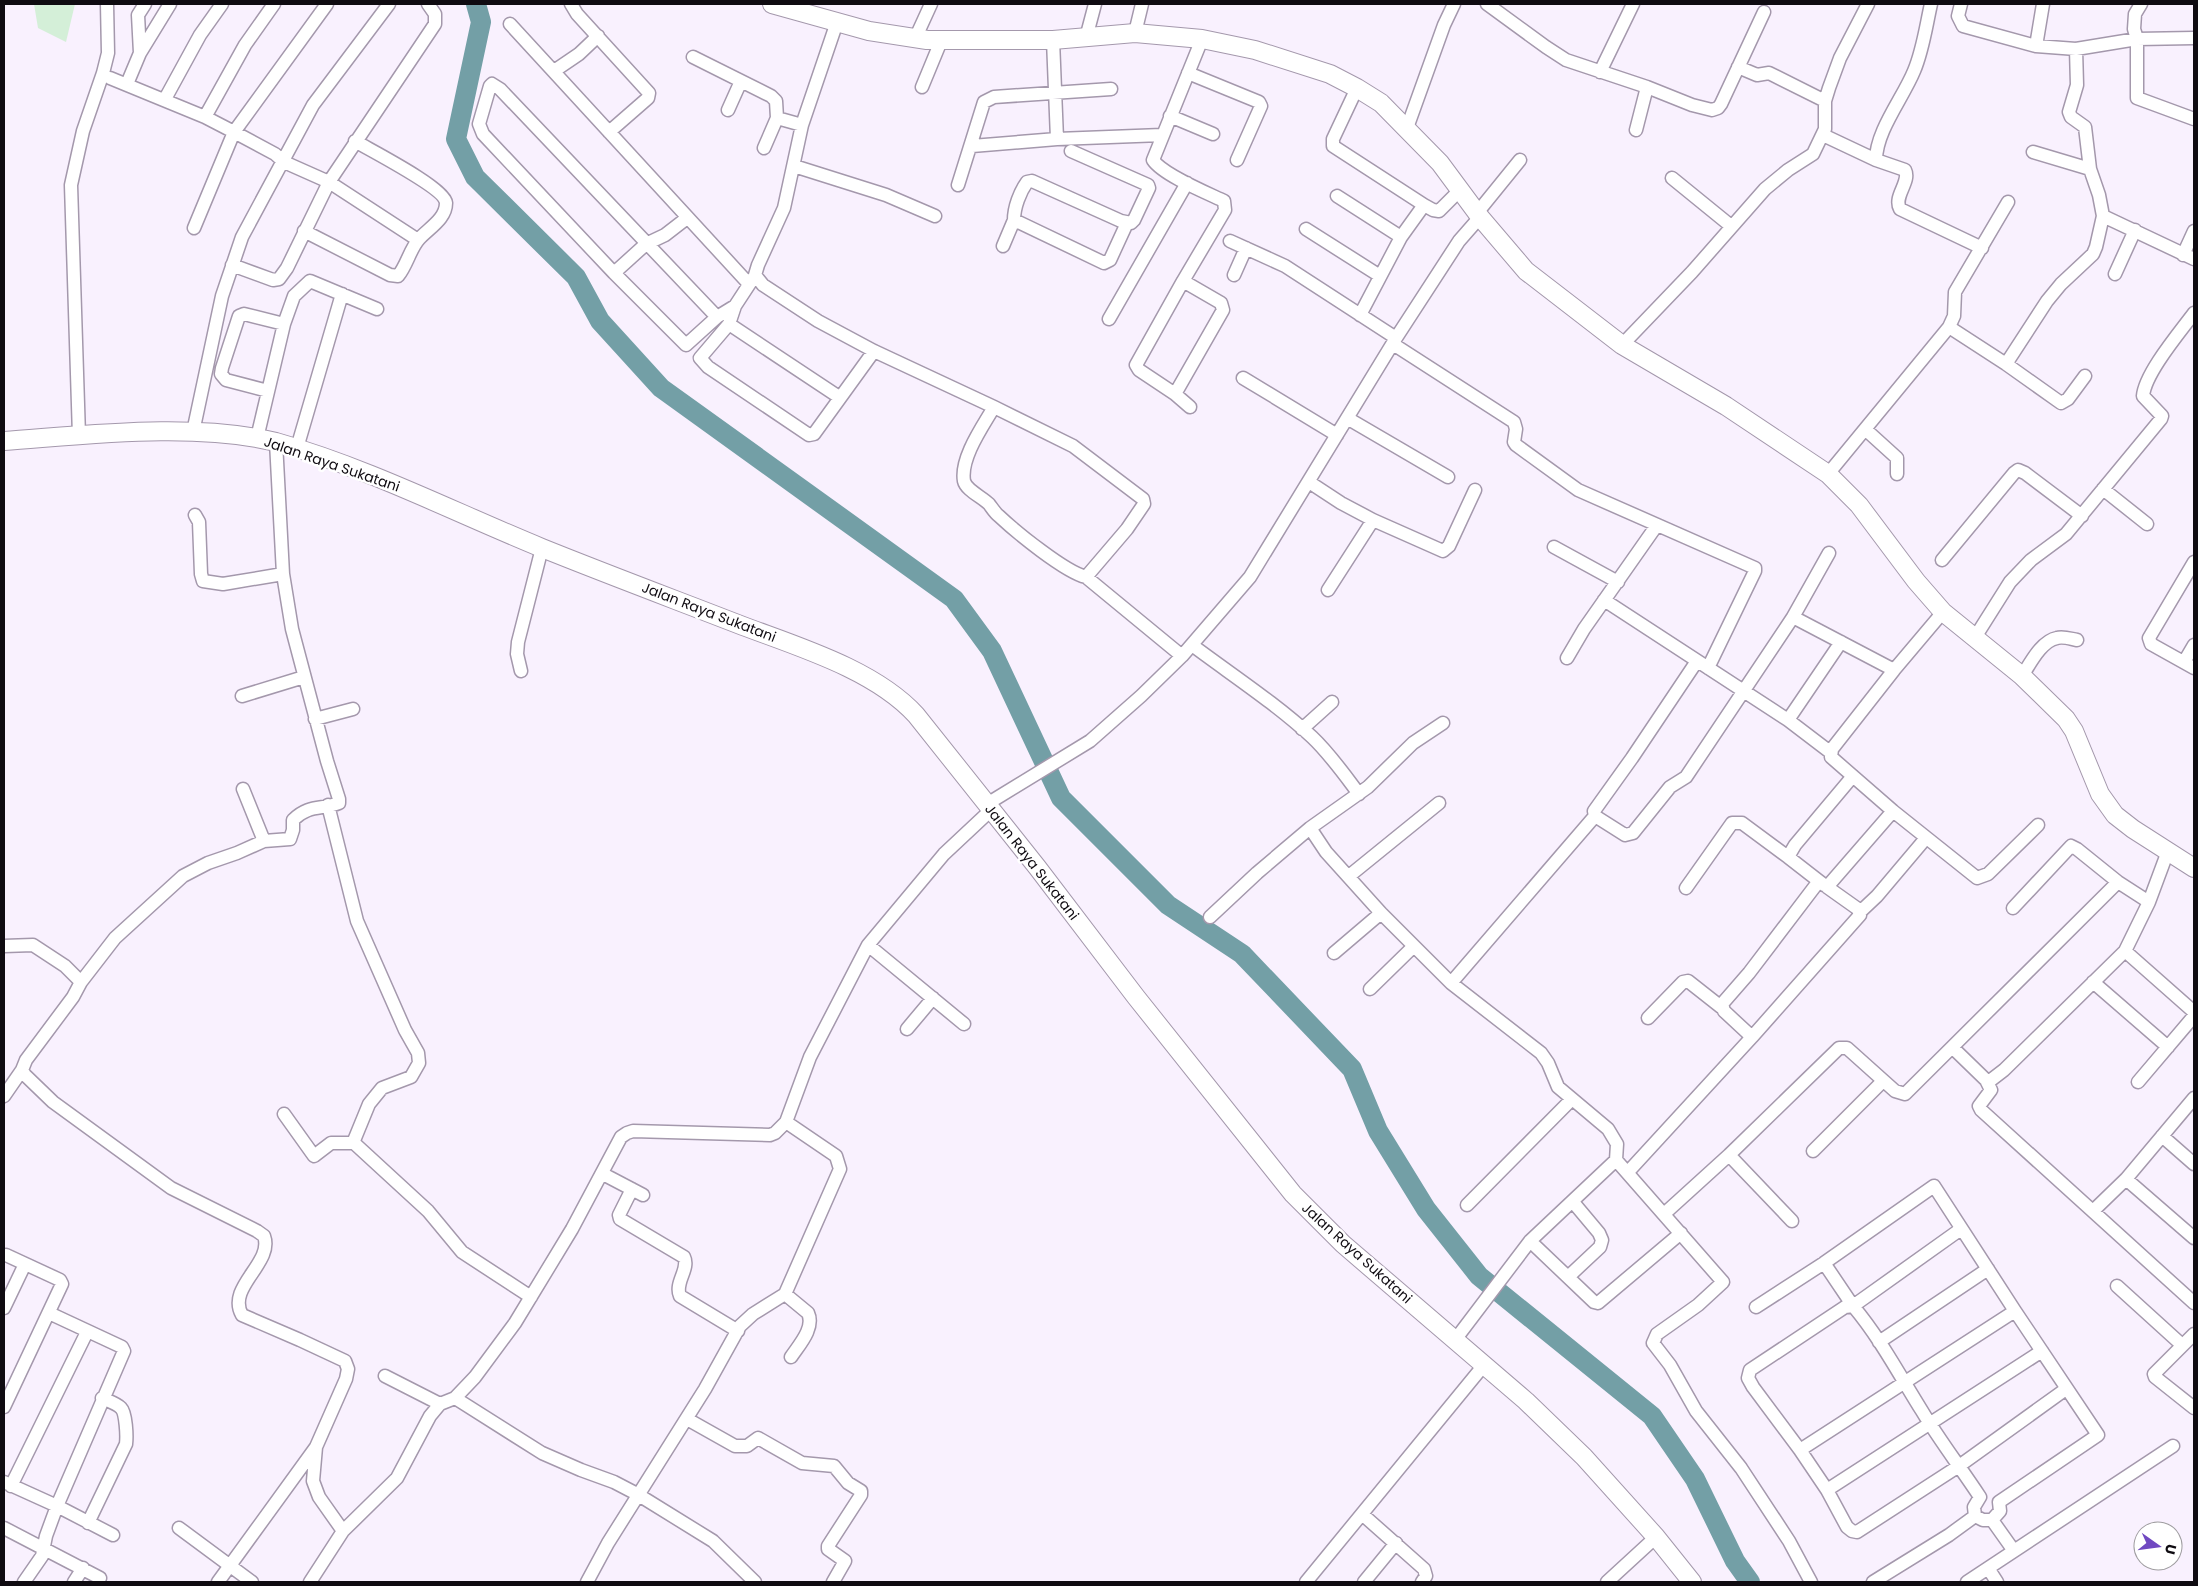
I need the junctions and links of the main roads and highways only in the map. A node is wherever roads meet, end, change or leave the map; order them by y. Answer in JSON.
{"nodes":[{"id":1,"x":772,"y":4,"type":"edge"},
{"id":2,"x":4,"y":441,"type":"edge"},
{"id":3,"x":2194,"y":868,"type":"edge"},
{"id":4,"x":1692,"y":1582,"type":"edge"}],
"edges":[{"from":1,"to":3,"type":"main road"},
{"from":2,"to":4,"type":"main road","name":"Jalan Raya Sukatani"}]}
